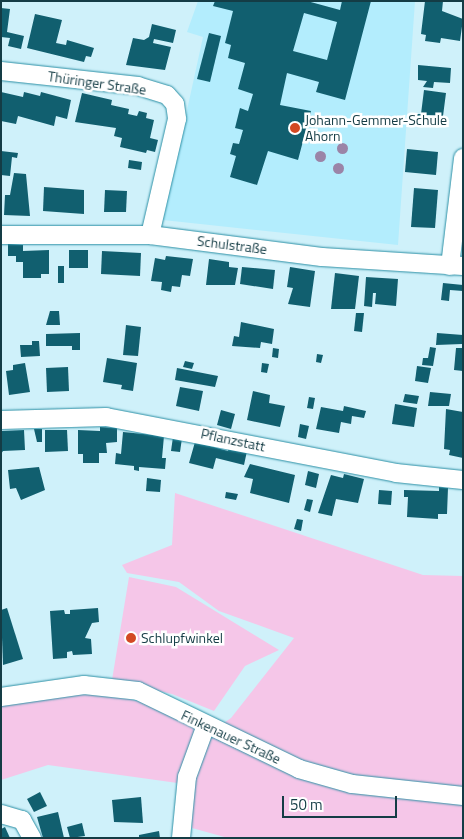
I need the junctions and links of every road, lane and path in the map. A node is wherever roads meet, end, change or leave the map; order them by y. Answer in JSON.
{"nodes":[{"id":1,"x":1,"y":71,"type":"edge"},
{"id":2,"x":463,"y":158,"type":"edge"},
{"id":3,"x":1,"y":234,"type":"edge"},
{"id":4,"x":150,"y":235,"type":"junction"},
{"id":5,"x":456,"y":266,"type":"edge"},
{"id":6,"x":1,"y":420,"type":"edge"},
{"id":7,"x":463,"y":480,"type":"edge"},
{"id":8,"x":1,"y":697,"type":"edge"},
{"id":9,"x":206,"y":725,"type":"junction"},
{"id":10,"x":463,"y":796,"type":"edge"},
{"id":11,"x":1,"y":814,"type":"edge"},
{"id":12,"x":32,"y":838,"type":"edge"},
{"id":13,"x":181,"y":838,"type":"edge"}],
"edges":[{"from":1,"to":4,"type":"street","name":"Thüringer Straße"},
{"from":2,"to":5,"type":"street"},
{"from":3,"to":4,"type":"street","name":"Schulstraße"},
{"from":4,"to":5,"type":"street","name":"Schulstraße"},
{"from":6,"to":7,"type":"street","name":"Pflanzstatt"},
{"from":8,"to":9,"type":"street","name":"Finkenauer Straße"},
{"from":9,"to":10,"type":"street","name":"Finkenauer Straße"},
{"from":9,"to":13,"type":"street"},
{"from":11,"to":12,"type":"street"}]}
